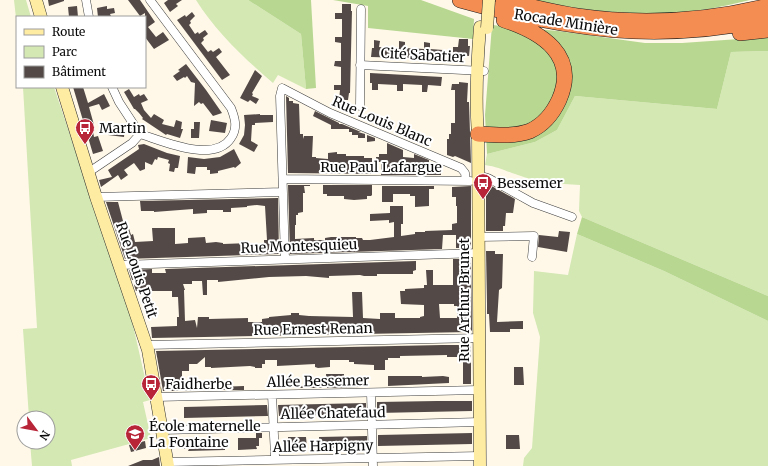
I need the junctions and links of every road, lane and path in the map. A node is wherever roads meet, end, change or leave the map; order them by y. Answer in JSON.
{"nodes":[{"id":1,"x":36,"y":0,"type":"edge"},
{"id":2,"x":86,"y":0,"type":"edge"},
{"id":3,"x":150,"y":0,"type":"edge"},
{"id":4,"x":450,"y":0,"type":"edge"},
{"id":5,"x":460,"y":0,"type":"edge"},
{"id":6,"x":482,"y":0,"type":"edge"},
{"id":7,"x":489,"y":0,"type":"edge"},
{"id":8,"x":503,"y":0,"type":"edge"},
{"id":9,"x":768,"y":6,"type":"edge"},
{"id":10,"x":361,"y":9,"type":"dead end"},
{"id":11,"x":41,"y":16,"type":"edge"},
{"id":12,"x":89,"y":16,"type":"edge"},
{"id":13,"x":768,"y":19,"type":"edge"},
{"id":14,"x":483,"y":27,"type":"junction"},
{"id":15,"x":768,"y":30,"type":"edge"},
{"id":16,"x":670,"y":32,"type":"junction"},
{"id":17,"x":360,"y":65,"type":"junction"},
{"id":18,"x":480,"y":70,"type":"junction"},
{"id":19,"x":62,"y":88,"type":"edge"},
{"id":20,"x":113,"y":88,"type":"edge"},
{"id":21,"x":360,"y":106,"type":"dead end"},
{"id":22,"x":140,"y":134,"type":"junction"},
{"id":23,"x":478,"y":134,"type":"junction"},
{"id":24,"x":88,"y":172,"type":"junction"},
{"id":25,"x":478,"y":178,"type":"junction"},
{"id":26,"x":283,"y":179,"type":"junction"},
{"id":27,"x":466,"y":180,"type":"junction"},
{"id":28,"x":283,"y":192,"type":"junction"},
{"id":29,"x":96,"y":197,"type":"junction"},
{"id":30,"x":572,"y":217,"type":"dead end"},
{"id":31,"x":478,"y":237,"type":"junction"},
{"id":32,"x":478,"y":253,"type":"junction"},
{"id":33,"x":532,"y":257,"type":"dead end"},
{"id":34,"x":285,"y":260,"type":"junction"},
{"id":35,"x":120,"y":265,"type":"junction"},
{"id":36,"x":480,"y":338,"type":"junction"},
{"id":37,"x":146,"y":346,"type":"junction"},
{"id":38,"x":480,"y":390,"type":"junction"},
{"id":39,"x":371,"y":393,"type":"junction"},
{"id":40,"x":272,"y":395,"type":"junction"},
{"id":41,"x":156,"y":397,"type":"junction"},
{"id":42,"x":480,"y":422,"type":"junction"},
{"id":43,"x":372,"y":425,"type":"junction"},
{"id":44,"x":273,"y":427,"type":"junction"},
{"id":45,"x":162,"y":430,"type":"junction"},
{"id":46,"x":480,"y":461,"type":"edge"},
{"id":47,"x":275,"y":462,"type":"edge"},
{"id":48,"x":373,"y":462,"type":"edge"},
{"id":49,"x":168,"y":464,"type":"edge"}],
"edges":[{"from":1,"to":11,"type":"street"},
{"from":2,"to":12,"type":"street"},
{"from":3,"to":22,"type":"street"},
{"from":4,"to":23,"type":"highway"},
{"from":5,"to":16,"type":"highway","name":"Rocade Minière"},
{"from":6,"to":14,"type":"street","name":"Rue Arthur Brunet"},
{"from":7,"to":14,"type":"street","bridge":true},
{"from":8,"to":9,"type":"highway","name":"Rocade Minière"},
{"from":10,"to":17,"type":"street","name":"Cité Sabatier"},
{"from":13,"to":16,"type":"highway","name":"Rocade Minière"},
{"from":14,"to":18,"type":"street","name":"Rue Arthur Brunet"},
{"from":15,"to":16,"type":"highway"},
{"from":17,"to":18,"type":"street","name":"Cité Sabatier"},
{"from":17,"to":21,"type":"street","name":"Cité Sabatier"},
{"from":18,"to":23,"type":"street","name":"Rue Arthur Brunet"},
{"from":19,"to":24,"type":"street","name":"Rue Louis Petit"},
{"from":20,"to":22,"type":"street"},
{"from":22,"to":24,"type":"street"},
{"from":23,"to":25,"type":"street","name":"Rue Arthur Brunet"},
{"from":24,"to":29,"type":"street","name":"Rue Louis Petit"},
{"from":25,"to":27,"type":"street","name":"Rue Paul Lafargue"},
{"from":25,"to":30,"type":"street","name":"Rue Paul Lafargue"},
{"from":25,"to":31,"type":"street","name":"Rue Arthur Brunet"},
{"from":26,"to":27,"type":"street","name":"Rue Paul Lafargue"},
{"from":26,"to":27,"type":"street","name":"Rue Louis Blanc"},
{"from":26,"to":28,"type":"street"},
{"from":28,"to":29,"type":"street"},
{"from":28,"to":34,"type":"street"},
{"from":29,"to":35,"type":"street","name":"Rue Louis Petit"},
{"from":31,"to":32,"type":"street","name":"Rue Arthur Brunet"},
{"from":31,"to":33,"type":"street"},
{"from":32,"to":34,"type":"street","name":"Rue Montesquieu"},
{"from":32,"to":36,"type":"street","name":"Rue Arthur Brunet"},
{"from":34,"to":35,"type":"street","name":"Rue Montesquieu"},
{"from":35,"to":37,"type":"street","name":"Rue Louis Petit"},
{"from":36,"to":37,"type":"street","name":"Rue Ernest Renan"},
{"from":36,"to":38,"type":"street","name":"Rue Arthur Brunet"},
{"from":37,"to":41,"type":"street","name":"Rue Louis Petit"},
{"from":38,"to":39,"type":"street","name":"Allée Bessemer"},
{"from":38,"to":42,"type":"street","name":"Rue Arthur Brunet"},
{"from":39,"to":40,"type":"street","name":"Allée Bessemer"},
{"from":39,"to":43,"type":"street"},
{"from":40,"to":41,"type":"street","name":"Allée Bessemer"},
{"from":40,"to":44,"type":"street"},
{"from":41,"to":45,"type":"street","name":"Rue Louis Petit"},
{"from":42,"to":43,"type":"street","name":"Allée Chatefaud"},
{"from":42,"to":46,"type":"street","name":"Rue Arthur Brunet"},
{"from":43,"to":44,"type":"street","name":"Allée Chatefaud"},
{"from":43,"to":48,"type":"street"},
{"from":44,"to":45,"type":"street","name":"Allée Chatefaud"},
{"from":44,"to":47,"type":"street"},
{"from":45,"to":49,"type":"street","name":"Rue Louis Petit"},
{"from":46,"to":48,"type":"street","name":"Allée Harpigny"},
{"from":48,"to":49,"type":"street","name":"Allée Harpigny"}]}
